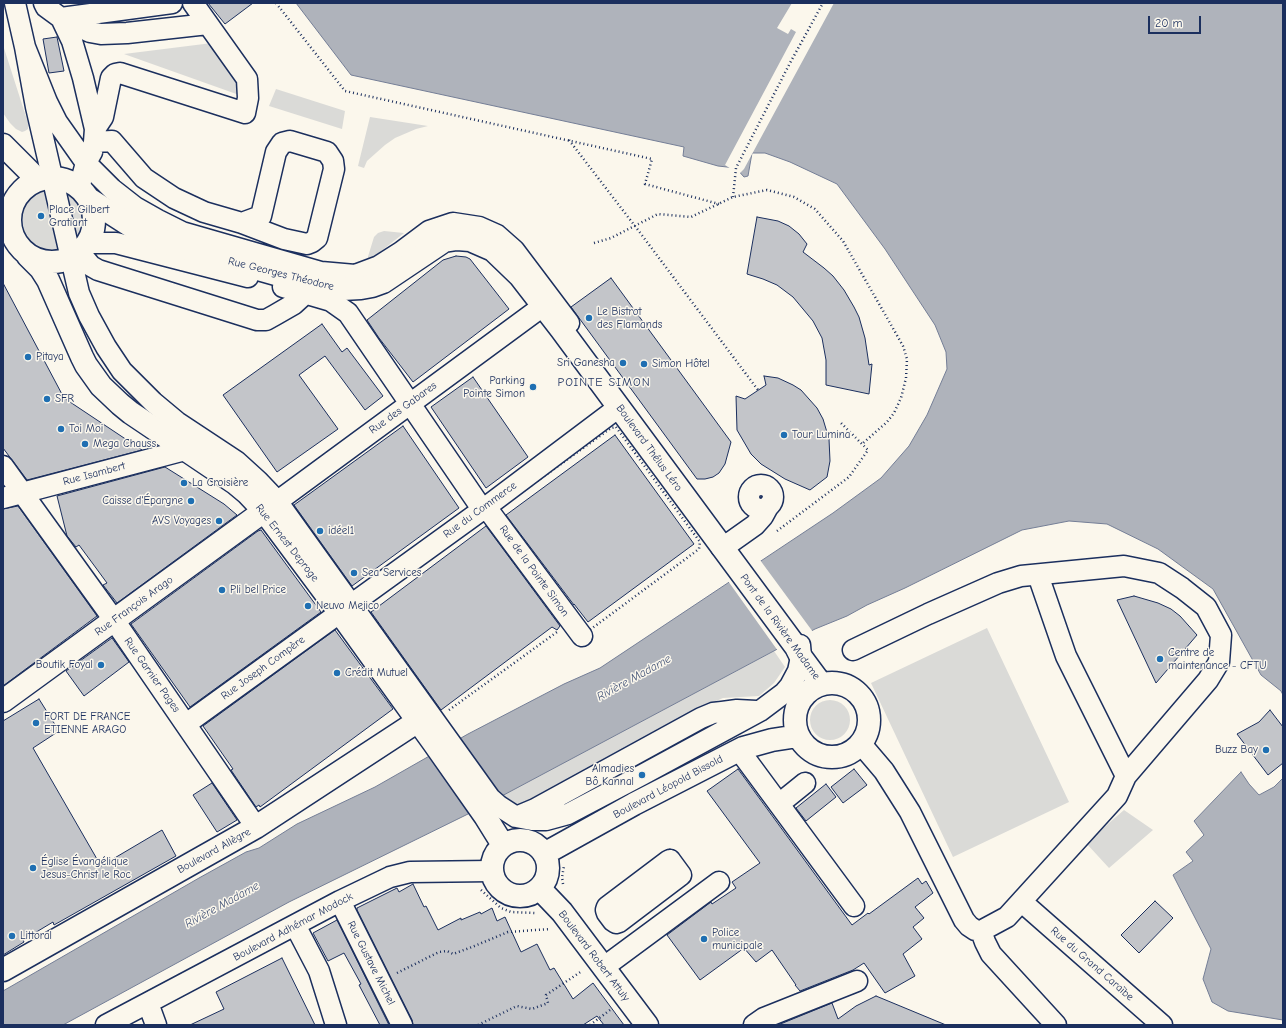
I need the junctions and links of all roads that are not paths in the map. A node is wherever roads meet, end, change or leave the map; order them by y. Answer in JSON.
{"nodes":[{"id":1,"x":15,"y":3,"type":"edge"},
{"id":2,"x":44,"y":3,"type":"edge"},
{"id":3,"x":172,"y":3,"type":"edge"},
{"id":4,"x":193,"y":3,"type":"edge"},
{"id":5,"x":61,"y":18,"type":"junction"},
{"id":6,"x":208,"y":24,"type":"junction"},
{"id":7,"x":25,"y":47,"type":"junction"},
{"id":8,"x":95,"y":136,"type":"junction"},
{"id":9,"x":3,"y":145,"type":"edge"},
{"id":10,"x":86,"y":163,"type":"junction"},
{"id":11,"x":45,"y":179,"type":"junction"},
{"id":12,"x":84,"y":193,"type":"junction"},
{"id":13,"x":6,"y":206,"type":"edge"},
{"id":14,"x":242,"y":223,"type":"junction"},
{"id":15,"x":80,"y":252,"type":"junction"},
{"id":16,"x":28,"y":256,"type":"junction"},
{"id":17,"x":306,"y":293,"type":"junction"},
{"id":18,"x":546,"y":293,"type":"junction"},
{"id":19,"x":410,"y":403,"type":"junction"},
{"id":20,"x":619,"y":407,"type":"junction"},
{"id":21,"x":185,"y":450,"type":"junction"},
{"id":22,"x":3,"y":466,"type":"edge"},
{"id":23,"x":23,"y":493,"type":"junction"},
{"id":24,"x":3,"y":498,"type":"edge"},
{"id":25,"x":760,"y":504,"type":"dead end"},
{"id":26,"x":271,"y":506,"type":"junction"},
{"id":27,"x":484,"y":508,"type":"junction"},
{"id":28,"x":730,"y":542,"type":"junction"},
{"id":29,"x":743,"y":568,"type":"joint"},
{"id":30,"x":1038,"y":575,"type":"junction"},
{"id":31,"x":346,"y":608,"type":"junction"},
{"id":32,"x":114,"y":620,"type":"junction"},
{"id":33,"x":582,"y":636,"type":"dead end"},
{"id":34,"x":799,"y":650,"type":"junction"},
{"id":35,"x":853,"y":650,"type":"dead end"},
{"id":36,"x":828,"y":680,"type":"junction"},
{"id":37,"x":3,"y":701,"type":"edge"},
{"id":38,"x":418,"y":721,"type":"junction"},
{"id":39,"x":186,"y":724,"type":"junction"},
{"id":40,"x":439,"y":738,"type":"junction"},
{"id":41,"x":799,"y":743,"type":"junction"},
{"id":42,"x":863,"y":747,"type":"junction"},
{"id":43,"x":739,"y":750,"type":"junction"},
{"id":44,"x":1126,"y":776,"type":"junction"},
{"id":45,"x":805,"y":783,"type":"dead end"},
{"id":46,"x":779,"y":804,"type":"junction"},
{"id":47,"x":492,"y":811,"type":"junction"},
{"id":48,"x":256,"y":827,"type":"junction"},
{"id":49,"x":503,"y":845,"type":"junction"},
{"id":50,"x":544,"y":854,"type":"junction"},
{"id":51,"x":492,"y":871,"type":"junction"},
{"id":52,"x":719,"y":882,"type":"dead end"},
{"id":53,"x":540,"y":889,"type":"junction"},
{"id":54,"x":340,"y":902,"type":"junction"},
{"id":55,"x":1022,"y":902,"type":"junction"},
{"id":56,"x":854,"y":906,"type":"dead end"},
{"id":57,"x":639,"y":907,"type":"dead end"},
{"id":58,"x":295,"y":925,"type":"junction"},
{"id":59,"x":655,"y":929,"type":"junction"},
{"id":60,"x":981,"y":931,"type":"junction"},
{"id":61,"x":595,"y":968,"type":"junction"},
{"id":62,"x":3,"y":970,"type":"edge"},
{"id":63,"x":857,"y":981,"type":"dead end"},
{"id":64,"x":148,"y":1003,"type":"junction"},
{"id":65,"x":106,"y":1025,"type":"edge"},
{"id":66,"x":156,"y":1025,"type":"edge"},
{"id":67,"x":336,"y":1025,"type":"edge"},
{"id":68,"x":402,"y":1025,"type":"edge"},
{"id":69,"x":646,"y":1025,"type":"edge"},
{"id":70,"x":754,"y":1025,"type":"edge"},
{"id":71,"x":1056,"y":1025,"type":"edge"},
{"id":72,"x":1162,"y":1025,"type":"edge"}],
"edges":[{"from":1,"to":7,"type":"street"},
{"from":2,"to":5,"type":"street"},
{"from":3,"to":5,"type":"street"},
{"from":4,"to":6,"type":"street"},
{"from":5,"to":6,"type":"street"},
{"from":5,"to":8,"type":"street"},
{"from":6,"to":8,"type":"street"},
{"from":7,"to":10,"type":"street"},
{"from":7,"to":11,"type":"street"},
{"from":8,"to":10,"type":"street"},
{"from":8,"to":14,"type":"street"},
{"from":9,"to":11,"type":"main road"},
{"from":10,"to":12,"type":"street"},
{"from":10,"to":18,"type":"street"},
{"from":11,"to":12,"type":"main road","name":"Rue Georges Théodore"},
{"from":11,"to":13,"type":"main road"},
{"from":11,"to":15,"type":"street"},
{"from":12,"to":15,"type":"main road"},
{"from":12,"to":18,"type":"main road","name":"Rue Georges Théodore"},
{"from":13,"to":16,"type":"main road","name":"Rue Ernest Deproge"},
{"from":14,"to":14,"type":"street"},
{"from":15,"to":16,"type":"main road"},
{"from":15,"to":17,"type":"street","name":"Rue de la Pointe Simon"},
{"from":15,"to":17,"type":"street","name":"Rue Georges Théodore"},
{"from":15,"to":26,"type":"street"},
{"from":16,"to":21,"type":"main road","name":"Rue Ernest Deproge"},
{"from":17,"to":19,"type":"street","name":"Rue de la Pointe Simon"},
{"from":18,"to":19,"type":"street","name":"Rue des Gabares"},
{"from":18,"to":20,"type":"main road","name":"Boulevard Thélus Léro"},
{"from":18,"to":28,"type":"street"},
{"from":19,"to":26,"type":"street","name":"Rue des Gabares"},
{"from":19,"to":27,"type":"street","name":"Rue de la Pointe Simon"},
{"from":20,"to":27,"type":"street","name":"Rue du Commerce"},
{"from":20,"to":28,"type":"main road","name":"Boulevard Thélus Léro"},
{"from":21,"to":23,"type":"street","name":"Rue Isambert"},
{"from":21,"to":26,"type":"main road","name":"Rue Ernest Deproge"},
{"from":22,"to":23,"type":"street","name":"Rue Garnier Pages"},
{"from":23,"to":24,"type":"street","name":"Rue Isambert"},
{"from":23,"to":32,"type":"street","name":"Rue Garnier Pages"},
{"from":25,"to":28,"type":"street"},
{"from":26,"to":31,"type":"main road","name":"Rue Ernest Deproge"},
{"from":26,"to":32,"type":"main road","name":"Rue François Arago"},
{"from":27,"to":31,"type":"street","name":"Rue du Commerce"},
{"from":27,"to":33,"type":"street","name":"Rue de la Pointe Simon"},
{"from":28,"to":29,"type":"main road","name":"Boulevard Thélus Léro"},
{"from":29,"to":34,"type":"main road","name":"Pont de la Rivière Madame"},
{"from":30,"to":35,"type":"street"},
{"from":30,"to":44,"type":"street"},
{"from":30,"to":44,"type":"street"},
{"from":31,"to":38,"type":"main road","name":"Rue Ernest Deproge"},
{"from":31,"to":39,"type":"street","name":"Rue Joseph Compère"},
{"from":31,"to":40,"type":"street"},
{"from":32,"to":37,"type":"main road","name":"Rue François Arago"},
{"from":32,"to":39,"type":"street","name":"Rue Garnier Pages"},
{"from":34,"to":36,"type":"main road","name":"Pont de la Rivière Madame"},
{"from":34,"to":47,"type":"street"},
{"from":36,"to":41,"type":"main road"},
{"from":36,"to":42,"type":"main road"},
{"from":38,"to":40,"type":"main road","name":"Rue Ernest Deproge"},
{"from":38,"to":48,"type":"main road","name":"Boulevard Allègre"},
{"from":39,"to":48,"type":"street","name":"Rue Garnier Pages"},
{"from":40,"to":47,"type":"main road","name":"Rue Ernest Deproge"},
{"from":41,"to":42,"type":"main road"},
{"from":41,"to":43,"type":"main road","name":"Boulevard Léopold Bissold"},
{"from":42,"to":60,"type":"street"},
{"from":43,"to":46,"type":"street"},
{"from":43,"to":50,"type":"main road","name":"Boulevard Léopold Bissold"},
{"from":44,"to":55,"type":"street"},
{"from":45,"to":46,"type":"street"},
{"from":46,"to":56,"type":"street"},
{"from":47,"to":49,"type":"main road","name":"Rue Ernest Deproge"},
{"from":48,"to":62,"type":"main road","name":"Boulevard Allègre"},
{"from":49,"to":50,"type":"main road"},
{"from":49,"to":51,"type":"main road"},
{"from":50,"to":53,"type":"main road"},
{"from":51,"to":53,"type":"main road"},
{"from":51,"to":54,"type":"street","name":"Boulevard Adhémar Modock"},
{"from":52,"to":59,"type":"street"},
{"from":53,"to":61,"type":"main road","name":"Boulevard Robert Attuly"},
{"from":54,"to":58,"type":"street","name":"Boulevard Adhémar Modock"},
{"from":54,"to":68,"type":"street","name":"Rue Gustave Michel"},
{"from":55,"to":60,"type":"street"},
{"from":55,"to":72,"type":"street","name":"Rue du Grand Caraïbe"},
{"from":57,"to":59,"type":"street"},
{"from":58,"to":64,"type":"street","name":"Boulevard Adhémar Modock"},
{"from":58,"to":67,"type":"street"},
{"from":59,"to":61,"type":"street"},
{"from":60,"to":71,"type":"street"},
{"from":61,"to":69,"type":"main road","name":"Boulevard Robert Attuly"},
{"from":63,"to":70,"type":"street"},
{"from":64,"to":65,"type":"street","name":"Boulevard Adhémar Modock"},
{"from":64,"to":66,"type":"street"}]}
